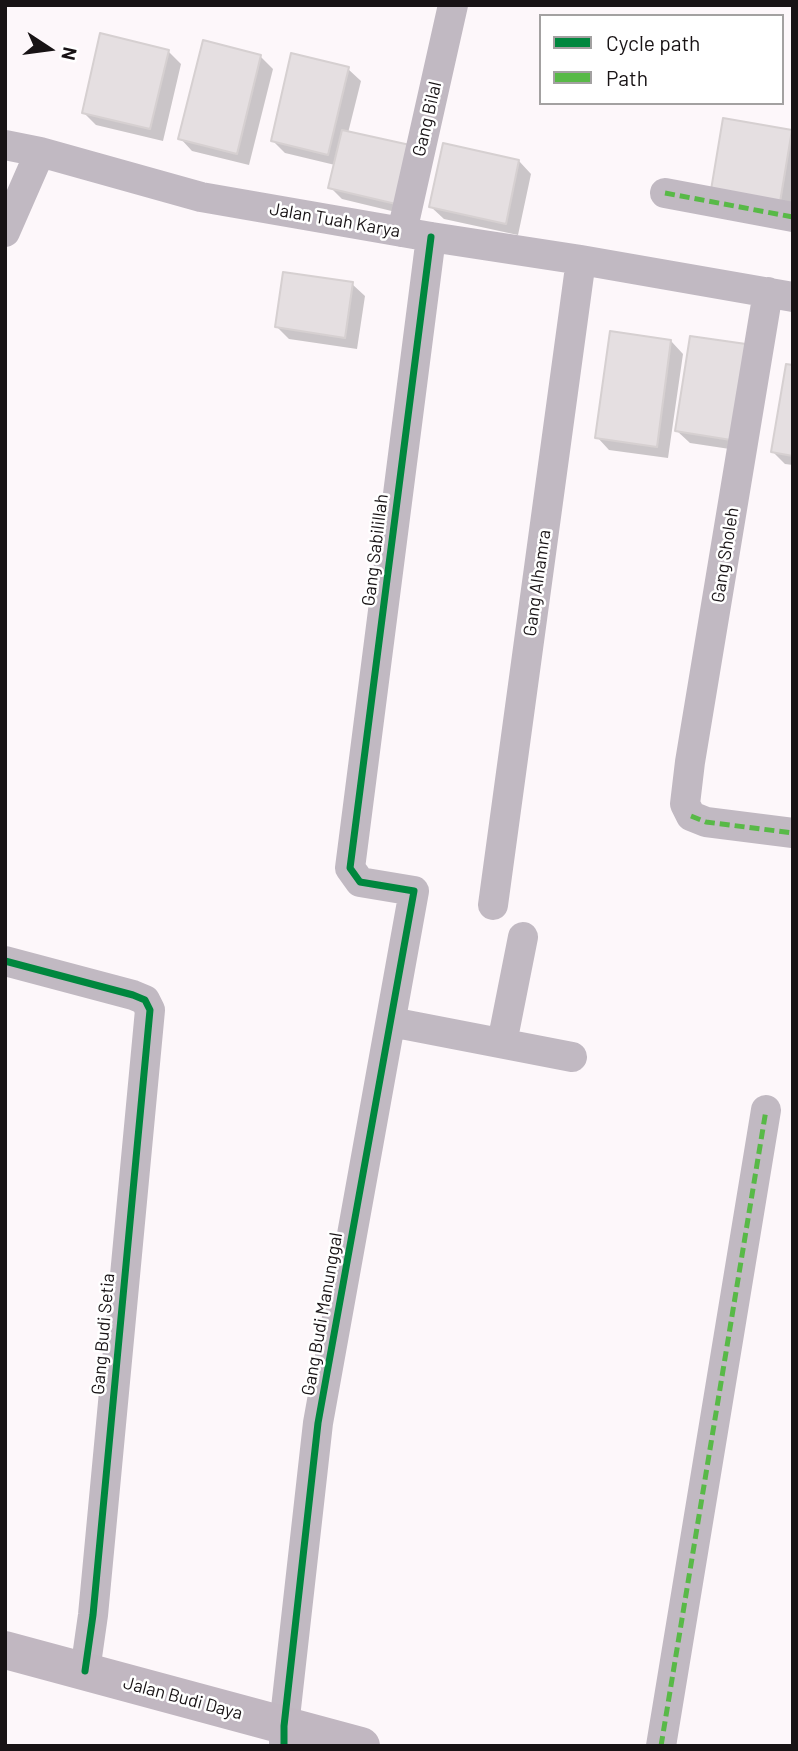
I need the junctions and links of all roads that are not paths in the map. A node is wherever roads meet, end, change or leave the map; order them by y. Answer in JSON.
{"nodes":[{"id":1,"x":453,"y":5,"type":"edge"},
{"id":2,"x":5,"y":145,"type":"edge"},
{"id":3,"x":40,"y":152,"type":"junction"},
{"id":4,"x":665,"y":193,"type":"dead end"},
{"id":5,"x":793,"y":217,"type":"edge"},
{"id":6,"x":5,"y":232,"type":"edge"},
{"id":7,"x":401,"y":232,"type":"junction"},
{"id":8,"x":431,"y":237,"type":"junction"},
{"id":9,"x":581,"y":260,"type":"junction"},
{"id":10,"x":781,"y":295,"type":"edge"},
{"id":11,"x":793,"y":833,"type":"edge"},
{"id":12,"x":414,"y":891,"type":"joint"},
{"id":13,"x":493,"y":905,"type":"dead end"},
{"id":14,"x":523,"y":937,"type":"dead end"},
{"id":15,"x":5,"y":961,"type":"edge"},
{"id":16,"x":391,"y":1022,"type":"junction"},
{"id":17,"x":502,"y":1043,"type":"junction"},
{"id":18,"x":572,"y":1057,"type":"dead end"},
{"id":19,"x":766,"y":1110,"type":"dead end"},
{"id":20,"x":5,"y":1650,"type":"edge"},
{"id":21,"x":85,"y":1671,"type":"junction"},
{"id":22,"x":284,"y":1736,"type":"edge"},
{"id":23,"x":361,"y":1746,"type":"edge"},
{"id":24,"x":661,"y":1746,"type":"edge"}],
"edges":[{"from":1,"to":7,"type":"street","name":"Gang Bilal"},
{"from":2,"to":3,"type":"street","name":"Jalan Tuah Karya"},
{"from":3,"to":6,"type":"street"},
{"from":3,"to":7,"type":"street","name":"Jalan Tuah Karya"},
{"from":4,"to":5,"type":"street"},
{"from":7,"to":8,"type":"street","name":"Jalan Tuah Karya"},
{"from":8,"to":9,"type":"street","name":"Jalan Tuah Karya"},
{"from":8,"to":12,"type":"street","name":"Gang Sabilillah"},
{"from":9,"to":10,"type":"street","name":"Jalan Tuah Karya"},
{"from":9,"to":13,"type":"street","name":"Gang Alhamra"},
{"from":10,"to":11,"type":"street","name":"Gang Sholeh"},
{"from":12,"to":16,"type":"street","name":"Gang Budi Manunggal"},
{"from":14,"to":17,"type":"street"},
{"from":15,"to":21,"type":"street","name":"Gang Budi Setia"},
{"from":16,"to":17,"type":"street"},
{"from":16,"to":22,"type":"street","name":"Gang Budi Manunggal"},
{"from":17,"to":18,"type":"street"},
{"from":19,"to":24,"type":"street"},
{"from":20,"to":21,"type":"street","name":"Jalan Budi Daya"},
{"from":21,"to":22,"type":"street","name":"Jalan Budi Daya"},
{"from":22,"to":23,"type":"street","name":"Jalan Budi Daya"}]}
